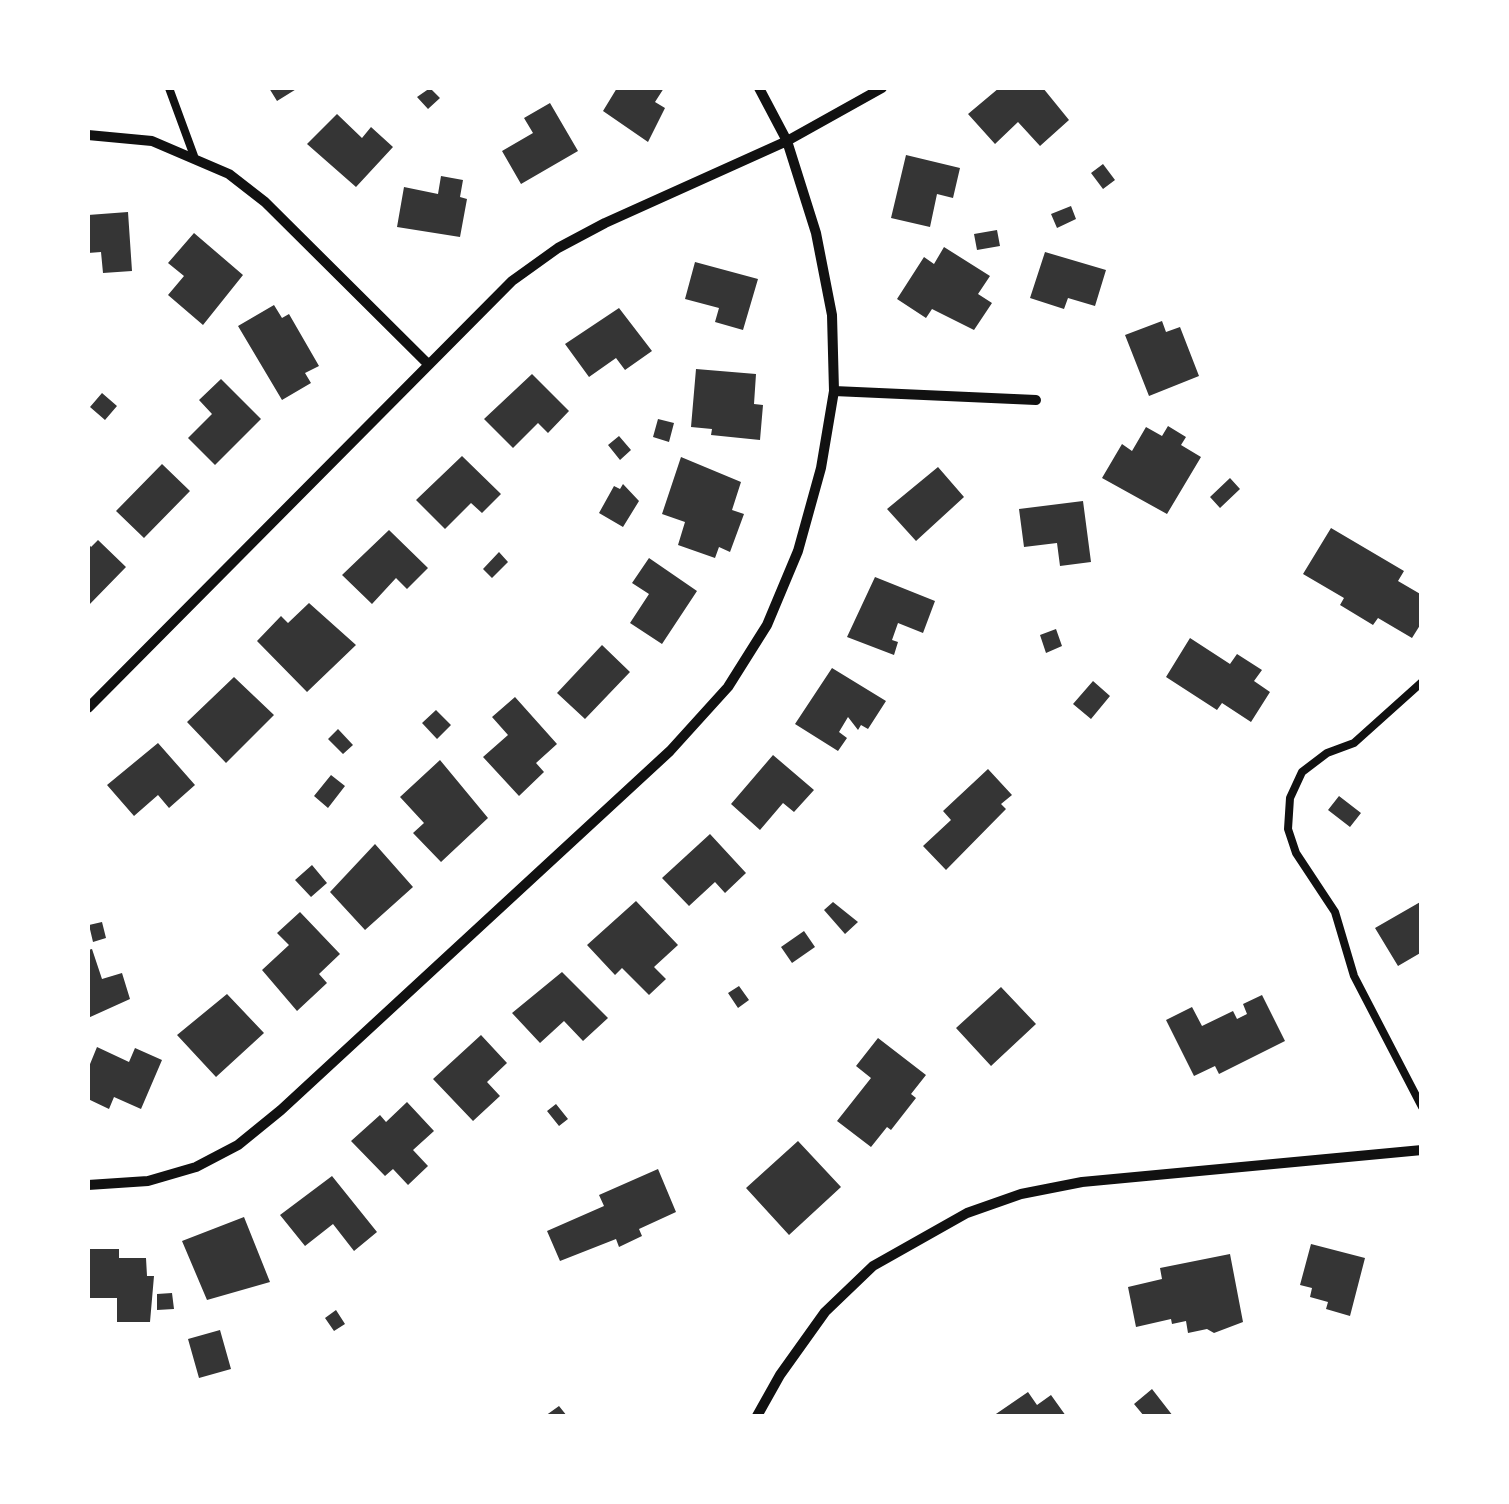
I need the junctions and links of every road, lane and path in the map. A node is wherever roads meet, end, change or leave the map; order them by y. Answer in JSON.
{"nodes":[{"id":1,"x":168,"y":88,"type":"edge"},
{"id":2,"x":758,"y":88,"type":"edge"},
{"id":3,"x":882,"y":88,"type":"edge"},
{"id":4,"x":88,"y":135,"type":"edge"},
{"id":5,"x":787,"y":141,"type":"junction"},
{"id":6,"x":194,"y":156,"type":"junction"},
{"id":7,"x":428,"y":364,"type":"junction"},
{"id":8,"x":834,"y":390,"type":"junction"},
{"id":9,"x":1036,"y":400,"type":"dead end"},
{"id":10,"x":1422,"y":682,"type":"edge"},
{"id":11,"x":88,"y":708,"type":"edge"},
{"id":12,"x":1422,"y":1107,"type":"edge"},
{"id":13,"x":1422,"y":1150,"type":"edge"},
{"id":14,"x":88,"y":1186,"type":"edge"},
{"id":15,"x":757,"y":1416,"type":"edge"}],
"edges":[{"from":1,"to":6,"type":"lane"},
{"from":2,"to":5,"type":"street"},
{"from":3,"to":5,"type":"street"},
{"from":4,"to":6,"type":"street"},
{"from":5,"to":7,"type":"street"},
{"from":5,"to":8,"type":"street"},
{"from":6,"to":7,"type":"street"},
{"from":7,"to":11,"type":"street"},
{"from":8,"to":9,"type":"street"},
{"from":8,"to":14,"type":"street"},
{"from":10,"to":12,"type":"lane"},
{"from":13,"to":15,"type":"street"}]}
